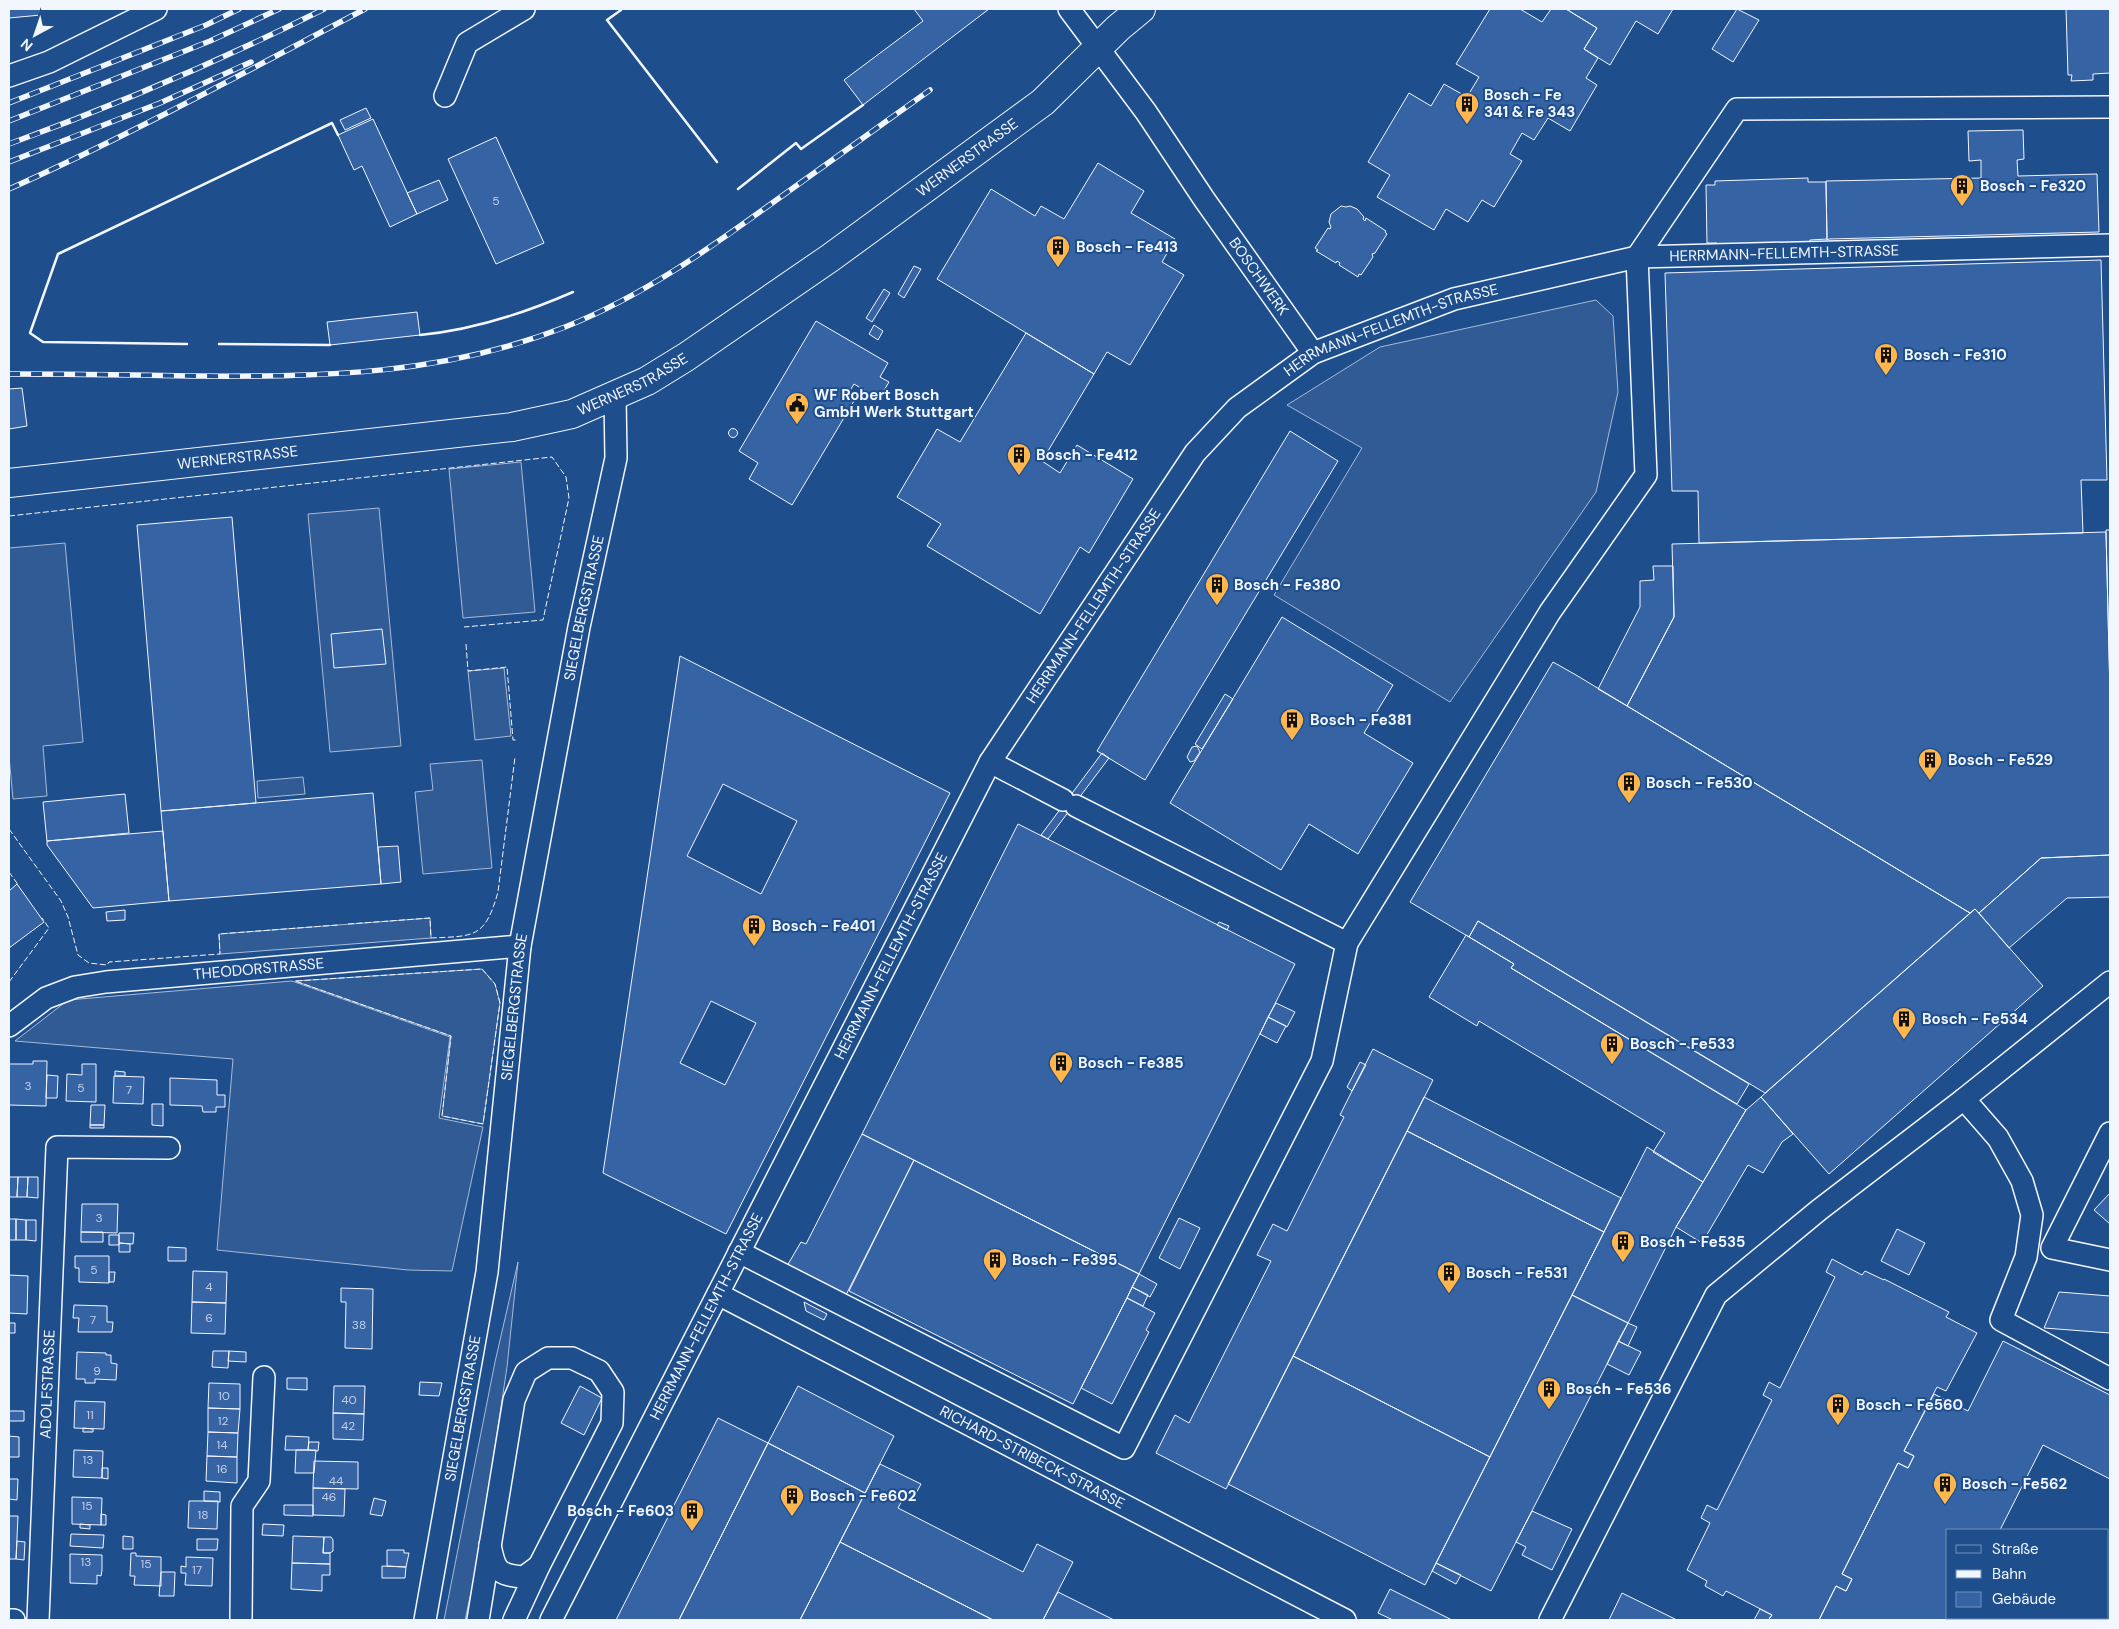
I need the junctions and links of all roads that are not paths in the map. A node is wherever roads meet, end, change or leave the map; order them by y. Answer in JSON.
{"nodes":[{"id":1,"x":156,"y":9,"type":"edge"},
{"id":2,"x":524,"y":9,"type":"edge"},
{"id":3,"x":1070,"y":9,"type":"edge"},
{"id":4,"x":1142,"y":9,"type":"edge"},
{"id":5,"x":1099,"y":48,"type":"junction"},
{"id":6,"x":9,"y":76,"type":"edge"},
{"id":7,"x":445,"y":96,"type":"dead end"},
{"id":8,"x":2110,"y":107,"type":"edge"},
{"id":9,"x":2110,"y":245,"type":"edge"},
{"id":10,"x":1637,"y":257,"type":"junction"},
{"id":11,"x":1313,"y":353,"type":"junction"},
{"id":12,"x":615,"y":396,"type":"junction"},
{"id":13,"x":9,"y":483,"type":"edge"},
{"id":14,"x":990,"y":762,"type":"junction"},
{"id":15,"x":1347,"y":943,"type":"junction"},
{"id":16,"x":520,"y":946,"type":"junction"},
{"id":17,"x":2110,"y":982,"type":"edge"},
{"id":18,"x":9,"y":1026,"type":"edge"},
{"id":19,"x":1964,"y":1099,"type":"junction"},
{"id":20,"x":2110,"y":1133,"type":"edge"},
{"id":21,"x":169,"y":1148,"type":"dead end"},
{"id":22,"x":740,"y":1252,"type":"junction"},
{"id":23,"x":2110,"y":1260,"type":"edge"},
{"id":24,"x":718,"y":1294,"type":"junction"},
{"id":25,"x":264,"y":1377,"type":"dead end"},
{"id":26,"x":2110,"y":1378,"type":"edge"},
{"id":27,"x":490,"y":1544,"type":"junction"},
{"id":28,"x":539,"y":1566,"type":"junction"},
{"id":29,"x":9,"y":1620,"type":"edge"},
{"id":30,"x":14,"y":1620,"type":"edge"},
{"id":31,"x":38,"y":1620,"type":"edge"},
{"id":32,"x":241,"y":1620,"type":"edge"},
{"id":33,"x":425,"y":1620,"type":"edge"},
{"id":34,"x":478,"y":1620,"type":"edge"},
{"id":35,"x":514,"y":1620,"type":"edge"},
{"id":36,"x":551,"y":1620,"type":"edge"},
{"id":37,"x":1345,"y":1620,"type":"edge"},
{"id":38,"x":1550,"y":1620,"type":"edge"}],
"edges":[{"from":1,"to":6,"type":"street"},
{"from":2,"to":7,"type":"street"},
{"from":3,"to":5,"type":"street","name":"BOSCHWERK"},
{"from":4,"to":5,"type":"main road","name":"WERNERSTRASSE"},
{"from":5,"to":11,"type":"street","name":"BOSCHWERK"},
{"from":5,"to":12,"type":"main road","name":"WERNERSTRASSE"},
{"from":8,"to":10,"type":"street"},
{"from":9,"to":10,"type":"street","name":"HERRMANN-FELLEMTH-STRASSE"},
{"from":10,"to":11,"type":"street","name":"HERRMANN-FELLEMTH-STRASSE"},
{"from":10,"to":15,"type":"street"},
{"from":11,"to":14,"type":"street","name":"HERRMANN-FELLEMTH-STRASSE"},
{"from":12,"to":13,"type":"main road","name":"WERNERSTRASSE"},
{"from":12,"to":16,"type":"street","name":"SIEGELBERGSTRASSE"},
{"from":14,"to":15,"type":"street"},
{"from":14,"to":22,"type":"street","name":"HERRMANN-FELLEMTH-STRASSE"},
{"from":15,"to":22,"type":"street"},
{"from":16,"to":18,"type":"street","name":"THEODORSTRASSE"},
{"from":16,"to":33,"type":"street","name":"SIEGELBERGSTRASSE"},
{"from":17,"to":19,"type":"street"},
{"from":19,"to":26,"type":"street"},
{"from":19,"to":38,"type":"street"},
{"from":20,"to":23,"type":"street"},
{"from":21,"to":31,"type":"street","name":"ADOLFSTRASSE"},
{"from":22,"to":24,"type":"street","name":"HERRMANN-FELLEMTH-STRASSE"},
{"from":24,"to":36,"type":"street","name":"HERRMANN-FELLEMTH-STRASSE"},
{"from":24,"to":37,"type":"street","name":"RICHARD-STRIBECK-STRASSE"},
{"from":25,"to":32,"type":"street"},
{"from":27,"to":28,"type":"street"},
{"from":27,"to":28,"type":"street"},
{"from":27,"to":34,"type":"street"},
{"from":28,"to":35,"type":"street"},
{"from":29,"to":30,"type":"street"}]}
